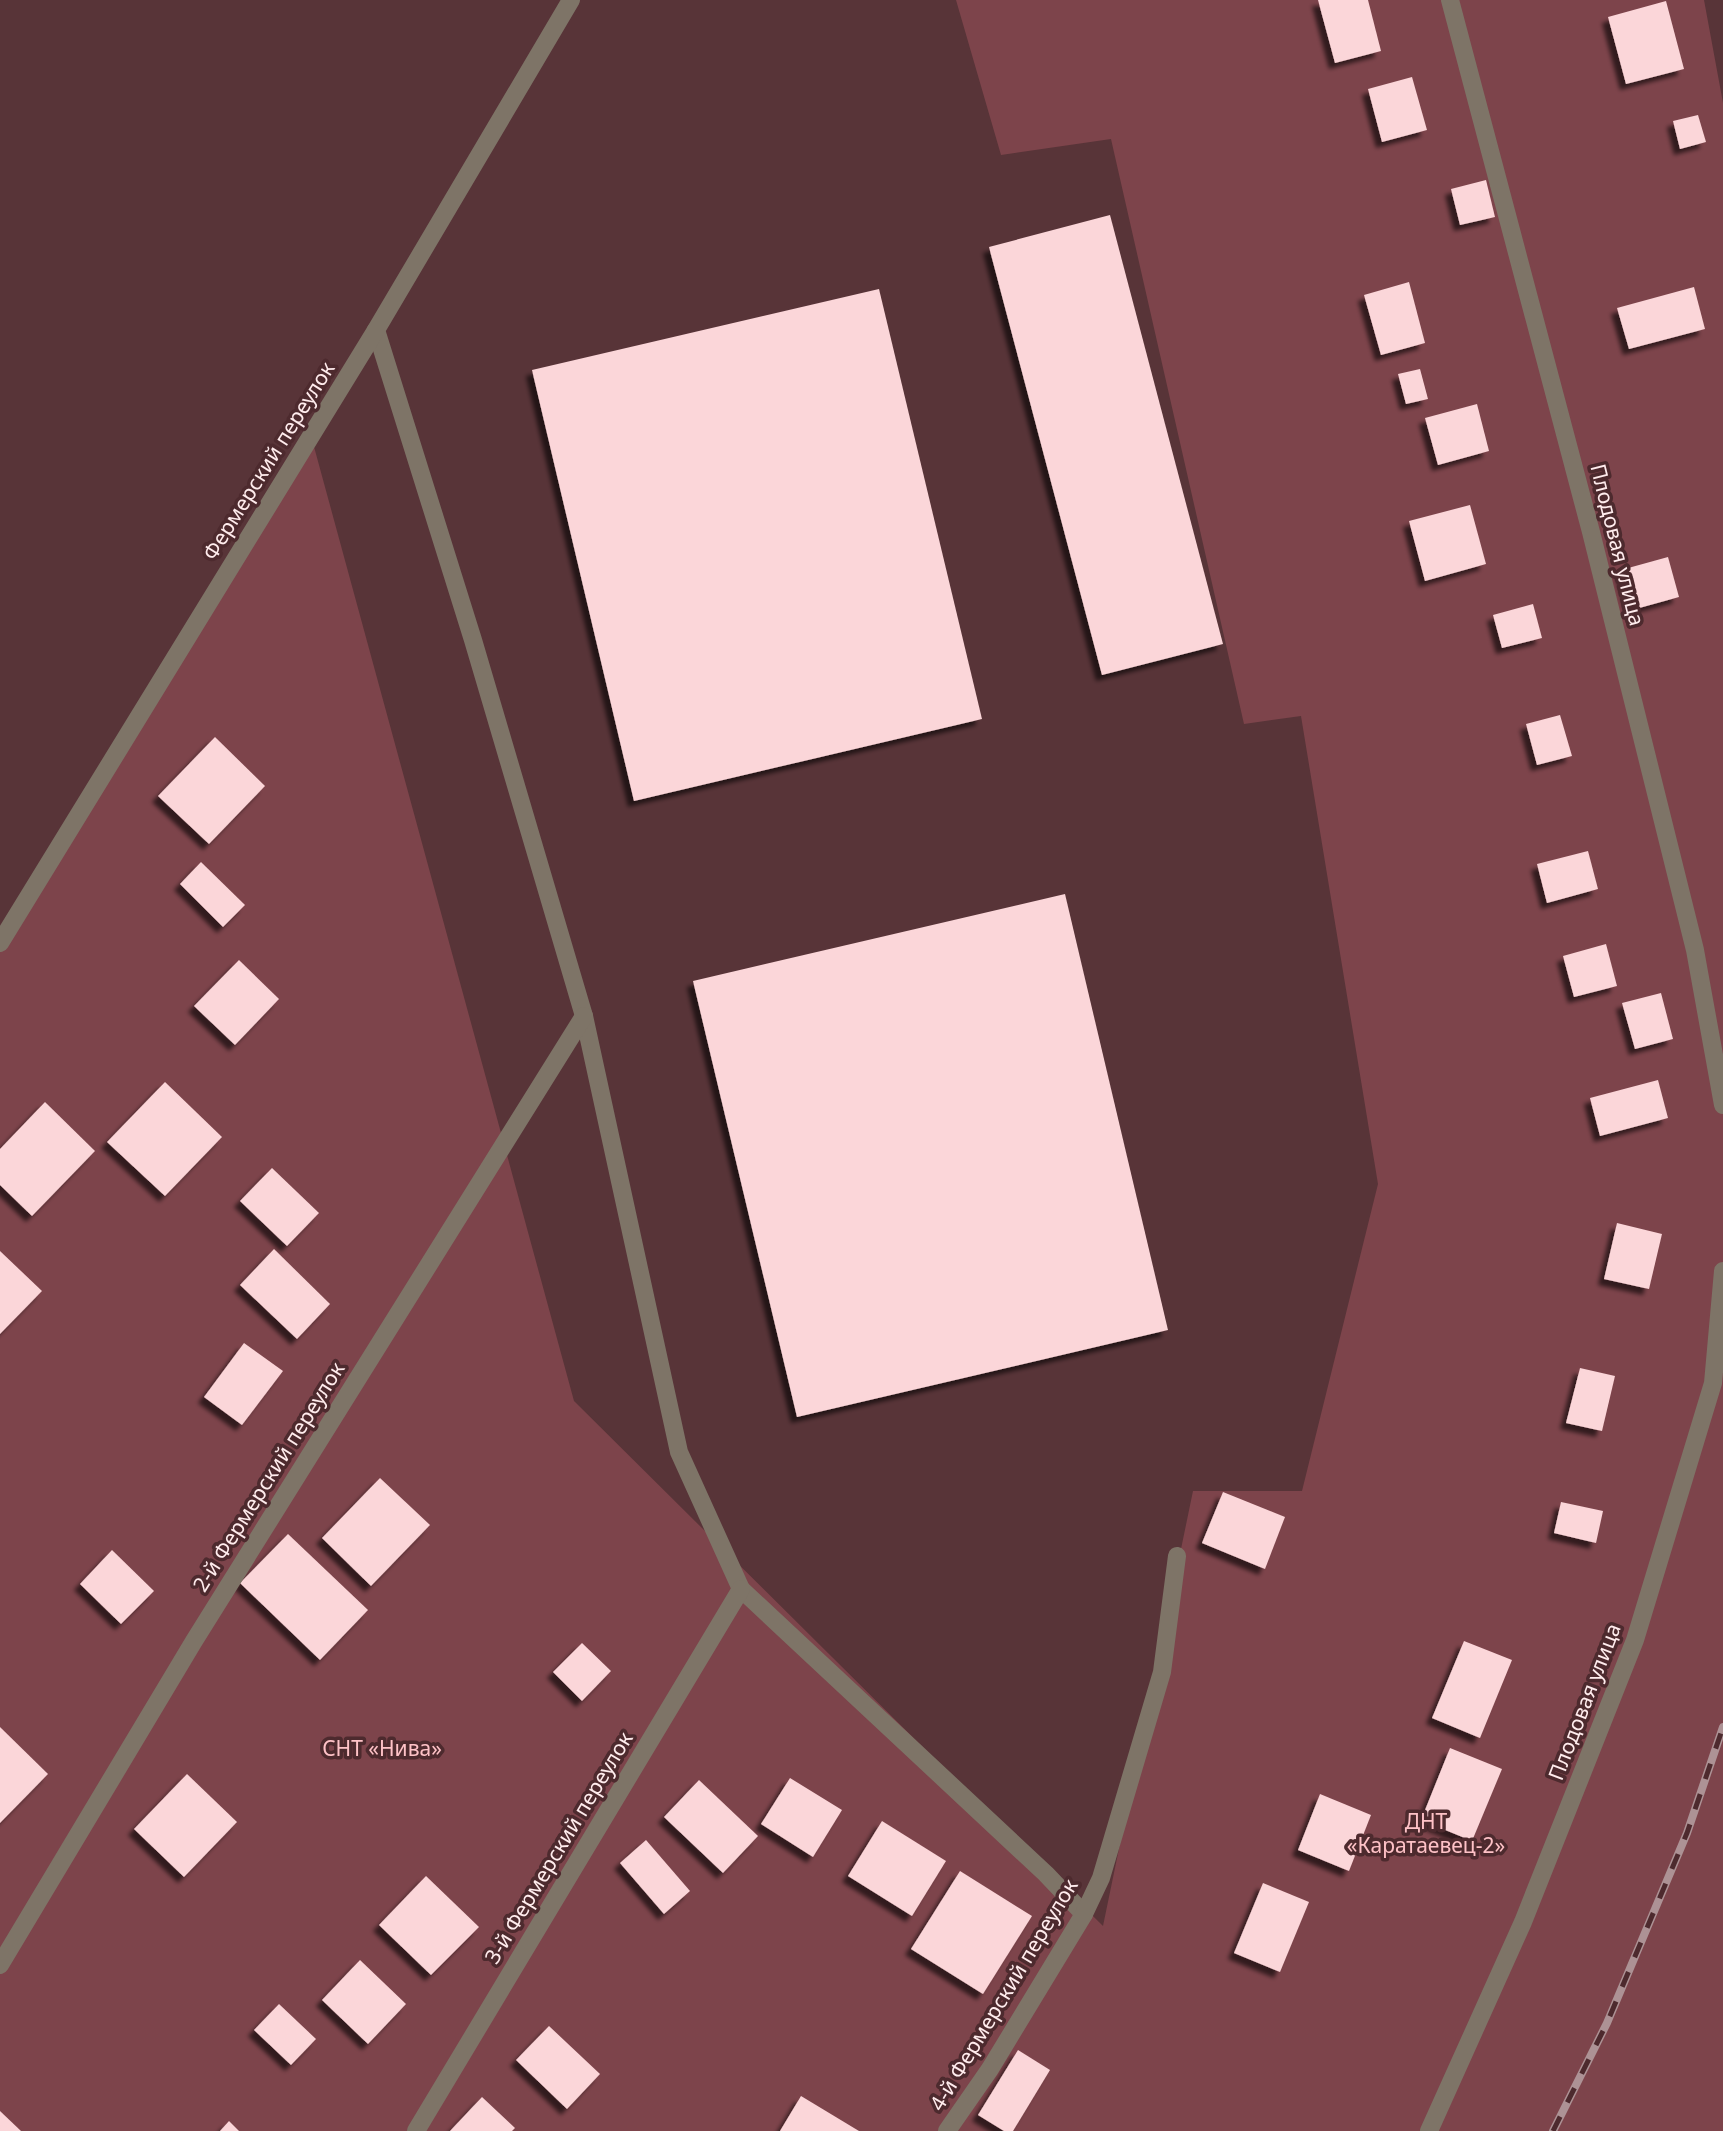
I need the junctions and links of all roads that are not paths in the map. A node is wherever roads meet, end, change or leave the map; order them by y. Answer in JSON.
{"nodes":[{"id":1,"x":571,"y":0,"type":"edge"},
{"id":2,"x":1451,"y":0,"type":"edge"},
{"id":3,"x":376,"y":330,"type":"junction"},
{"id":4,"x":0,"y":943,"type":"edge"},
{"id":5,"x":584,"y":1016,"type":"junction"},
{"id":6,"x":1723,"y":1105,"type":"edge"},
{"id":7,"x":1723,"y":1271,"type":"edge"},
{"id":8,"x":1177,"y":1556,"type":"dead end"},
{"id":9,"x":741,"y":1589,"type":"junction"},
{"id":10,"x":1084,"y":1914,"type":"junction"},
{"id":11,"x":0,"y":1965,"type":"edge"},
{"id":12,"x":415,"y":2131,"type":"edge"},
{"id":13,"x":947,"y":2131,"type":"edge"},
{"id":14,"x":1429,"y":2131,"type":"edge"}],
"edges":[{"from":1,"to":3,"type":"street","name":"Фермерский переулок"},
{"from":2,"to":6,"type":"street","name":"Плодовая улица"},
{"from":3,"to":4,"type":"street","name":"Фермерский переулок"},
{"from":3,"to":5,"type":"street"},
{"from":5,"to":9,"type":"street"},
{"from":5,"to":11,"type":"street","name":"2-й Фермерский переулок"},
{"from":7,"to":14,"type":"street","name":"Плодовая улица"},
{"from":8,"to":10,"type":"street","name":"4-й Фермерский переулок"},
{"from":9,"to":10,"type":"street"},
{"from":9,"to":12,"type":"street","name":"3-й Фермерский переулок"},
{"from":10,"to":13,"type":"street","name":"4-й Фермерский переулок"}]}
